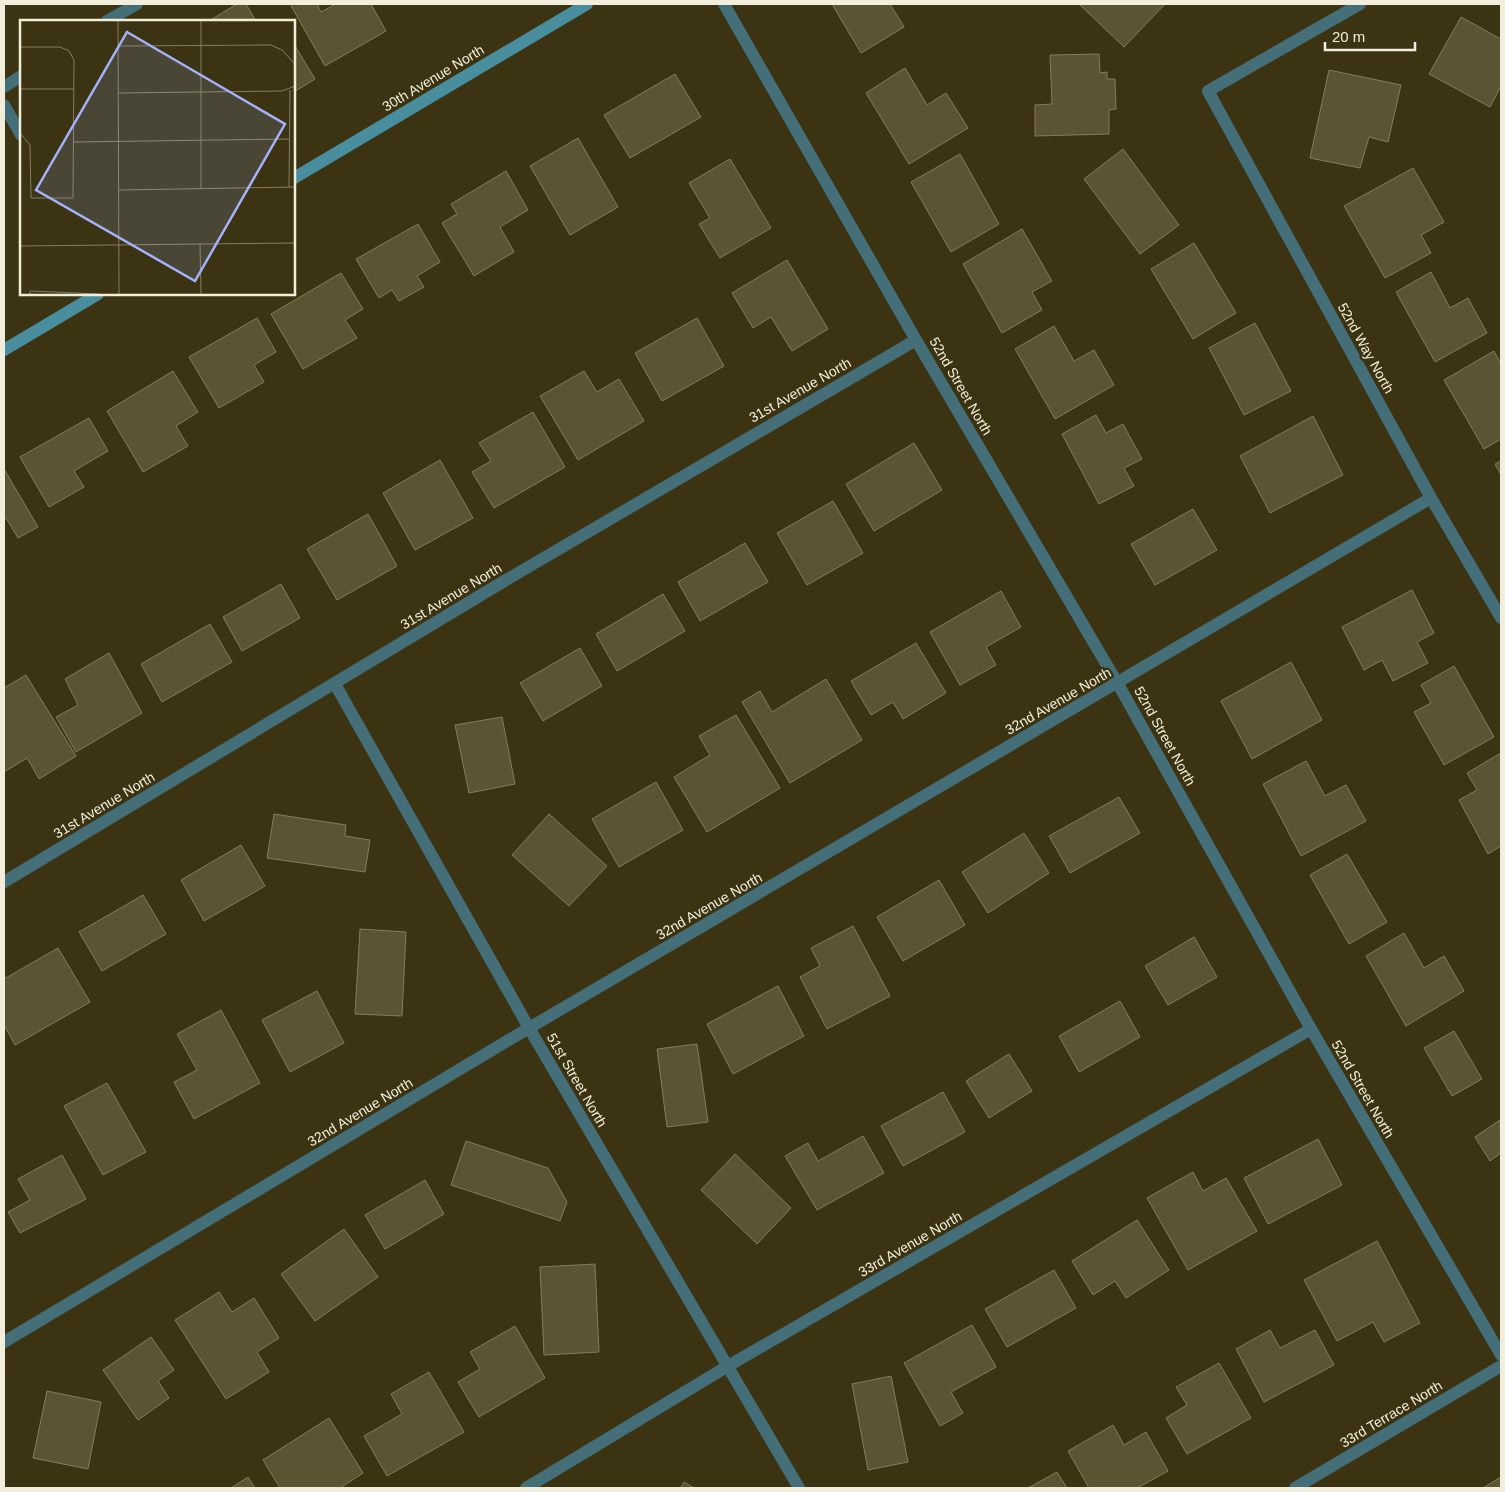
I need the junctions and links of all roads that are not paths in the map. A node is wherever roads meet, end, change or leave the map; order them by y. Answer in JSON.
{"nodes":[{"id":1,"x":137,"y":4,"type":"edge"},
{"id":2,"x":587,"y":4,"type":"edge"},
{"id":3,"x":724,"y":4,"type":"edge"},
{"id":4,"x":1360,"y":4,"type":"edge"},
{"id":5,"x":109,"y":20,"type":"edge"},
{"id":6,"x":20,"y":77,"type":"edge"},
{"id":7,"x":4,"y":87,"type":"edge"},
{"id":8,"x":4,"y":105,"type":"edge"},
{"id":9,"x":20,"y":133,"type":"edge"},
{"id":10,"x":295,"y":177,"type":"edge"},
{"id":11,"x":96,"y":295,"type":"edge"},
{"id":12,"x":916,"y":340,"type":"junction"},
{"id":13,"x":4,"y":350,"type":"edge"},
{"id":14,"x":1431,"y":498,"type":"junction"},
{"id":15,"x":1501,"y":618,"type":"edge"},
{"id":16,"x":335,"y":684,"type":"junction"},
{"id":17,"x":1118,"y":684,"type":"junction"},
{"id":18,"x":4,"y":882,"type":"edge"},
{"id":19,"x":529,"y":1028,"type":"junction"},
{"id":20,"x":1311,"y":1029,"type":"junction"},
{"id":21,"x":4,"y":1342,"type":"edge"},
{"id":22,"x":1501,"y":1355,"type":"edge"},
{"id":23,"x":728,"y":1366,"type":"junction"},
{"id":24,"x":1501,"y":1366,"type":"edge"},
{"id":25,"x":526,"y":1488,"type":"edge"},
{"id":26,"x":800,"y":1488,"type":"edge"},
{"id":27,"x":1295,"y":1488,"type":"edge"}],
"edges":[{"from":1,"to":5,"type":"street"},
{"from":2,"to":10,"type":"street","name":"30th Avenue North"},
{"from":3,"to":12,"type":"street","name":"52nd Street North"},
{"from":4,"to":14,"type":"street","name":"52nd Way North"},
{"from":6,"to":7,"type":"street"},
{"from":8,"to":9,"type":"street"},
{"from":11,"to":13,"type":"street"},
{"from":12,"to":16,"type":"street","name":"31st Avenue North"},
{"from":12,"to":17,"type":"street","name":"52nd Street North"},
{"from":14,"to":15,"type":"street","name":"52nd Way North"},
{"from":14,"to":17,"type":"street","name":"32nd Avenue North"},
{"from":16,"to":18,"type":"street","name":"31st Avenue North"},
{"from":16,"to":19,"type":"street","name":"51st Street North"},
{"from":17,"to":19,"type":"street","name":"32nd Avenue North"},
{"from":17,"to":20,"type":"street","name":"52nd Street North"},
{"from":19,"to":21,"type":"street","name":"32nd Avenue North"},
{"from":19,"to":23,"type":"street","name":"51st Street North"},
{"from":20,"to":22,"type":"street","name":"52nd Street North"},
{"from":20,"to":23,"type":"street","name":"33rd Avenue North"},
{"from":23,"to":25,"type":"street","name":"33rd Avenue North"},
{"from":23,"to":26,"type":"street","name":"51st Street North"},
{"from":24,"to":27,"type":"street","name":"33rd Terrace North"}]}
